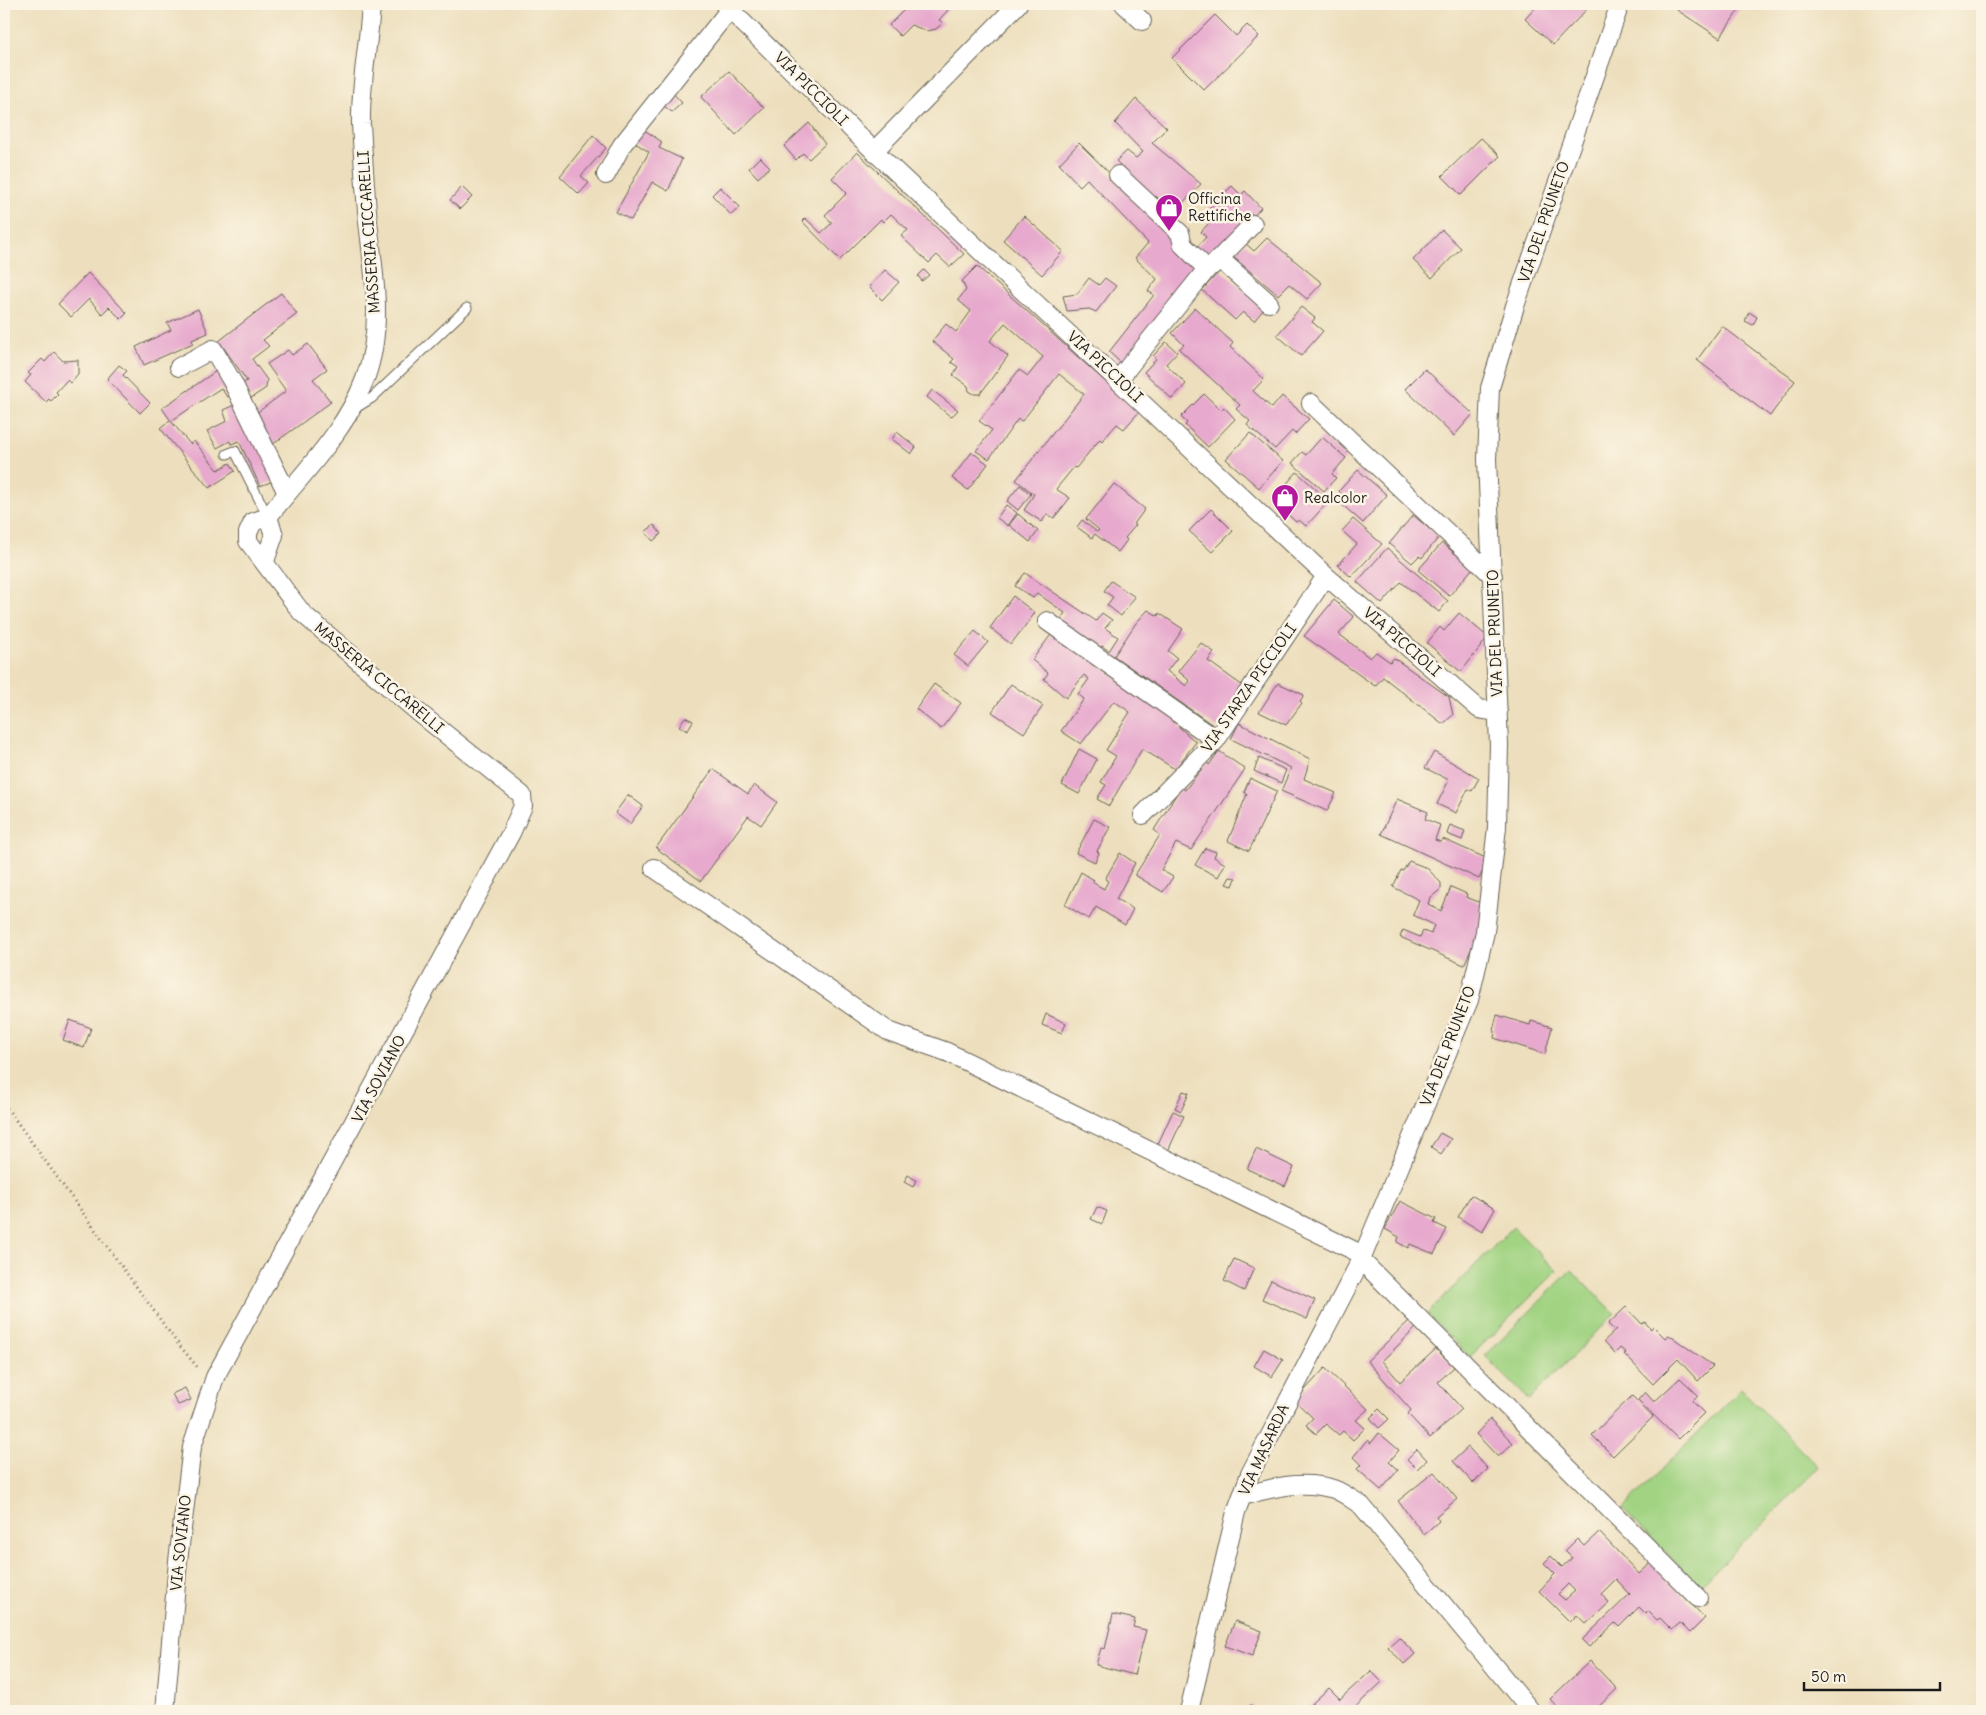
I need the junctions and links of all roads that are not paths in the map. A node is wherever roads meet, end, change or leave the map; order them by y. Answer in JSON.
{"nodes":[{"id":1,"x":371,"y":4,"type":"edge"},
{"id":2,"x":1018,"y":4,"type":"edge"},
{"id":3,"x":1124,"y":4,"type":"edge"},
{"id":4,"x":1620,"y":4,"type":"edge"},
{"id":5,"x":727,"y":6,"type":"edge"},
{"id":6,"x":1142,"y":21,"type":"dead end"},
{"id":7,"x":874,"y":151,"type":"junction"},
{"id":8,"x":606,"y":175,"type":"dead end"},
{"id":9,"x":1118,"y":175,"type":"dead end"},
{"id":10,"x":1253,"y":224,"type":"dead end"},
{"id":11,"x":1214,"y":264,"type":"junction"},
{"id":12,"x":1269,"y":303,"type":"dead end"},
{"id":13,"x":467,"y":308,"type":"dead end"},
{"id":14,"x":179,"y":367,"type":"dead end"},
{"id":15,"x":1118,"y":380,"type":"junction"},
{"id":16,"x":1311,"y":403,"type":"dead end"},
{"id":17,"x":348,"y":413,"type":"junction"},
{"id":18,"x":227,"y":454,"type":"dead end"},
{"id":19,"x":287,"y":493,"type":"junction"},
{"id":20,"x":268,"y":518,"type":"junction"},
{"id":21,"x":265,"y":561,"type":"junction"},
{"id":22,"x":1326,"y":576,"type":"junction"},
{"id":23,"x":1494,"y":576,"type":"junction"},
{"id":24,"x":1047,"y":621,"type":"dead end"},
{"id":25,"x":1498,"y":712,"type":"junction"},
{"id":26,"x":1216,"y":740,"type":"junction"},
{"id":27,"x":505,"y":782,"type":"joint"},
{"id":28,"x":1143,"y":815,"type":"dead end"},
{"id":29,"x":654,"y":868,"type":"dead end"},
{"id":30,"x":1362,"y":1258,"type":"junction"},
{"id":31,"x":1242,"y":1496,"type":"junction"},
{"id":32,"x":1698,"y":1598,"type":"dead end"},
{"id":33,"x":165,"y":1711,"type":"edge"},
{"id":34,"x":1189,"y":1711,"type":"edge"},
{"id":35,"x":1532,"y":1711,"type":"edge"}],
"edges":[{"from":1,"to":17,"type":"street","name":"MASSERIA CICCARELLI"},
{"from":2,"to":7,"type":"street"},
{"from":3,"to":6,"type":"street"},
{"from":4,"to":23,"type":"street","name":"VIA DEL PRUNETO"},
{"from":5,"to":7,"type":"street","name":"VIA PICCIOLI"},
{"from":5,"to":8,"type":"street"},
{"from":7,"to":15,"type":"street","name":"VIA PICCIOLI"},
{"from":9,"to":11,"type":"street"},
{"from":10,"to":11,"type":"street"},
{"from":11,"to":12,"type":"street"},
{"from":11,"to":15,"type":"street"},
{"from":13,"to":17,"type":"lane"},
{"from":14,"to":19,"type":"street"},
{"from":15,"to":22,"type":"street","name":"VIA PICCIOLI"},
{"from":16,"to":23,"type":"street"},
{"from":17,"to":19,"type":"street","name":"MASSERIA CICCARELLI"},
{"from":18,"to":20,"type":"lane"},
{"from":19,"to":20,"type":"street","name":"MASSERIA CICCARELLI"},
{"from":20,"to":21,"type":"street"},
{"from":20,"to":21,"type":"street","name":"MASSERIA CICCARELLI"},
{"from":21,"to":27,"type":"street","name":"MASSERIA CICCARELLI"},
{"from":22,"to":25,"type":"street","name":"VIA PICCIOLI"},
{"from":22,"to":26,"type":"street","name":"VIA STARZA PICCIOLI"},
{"from":23,"to":25,"type":"street","name":"VIA DEL PRUNETO"},
{"from":24,"to":26,"type":"street"},
{"from":25,"to":30,"type":"street","name":"VIA DEL PRUNETO"},
{"from":26,"to":28,"type":"street","name":"VIA STARZA PICCIOLI"},
{"from":27,"to":33,"type":"street","name":"VIA SOVIANO"},
{"from":29,"to":30,"type":"street"},
{"from":30,"to":31,"type":"street","name":"VIA MASARDA"},
{"from":30,"to":32,"type":"street"},
{"from":31,"to":34,"type":"street","name":"VIA MASARDA"},
{"from":31,"to":35,"type":"street"}]}
